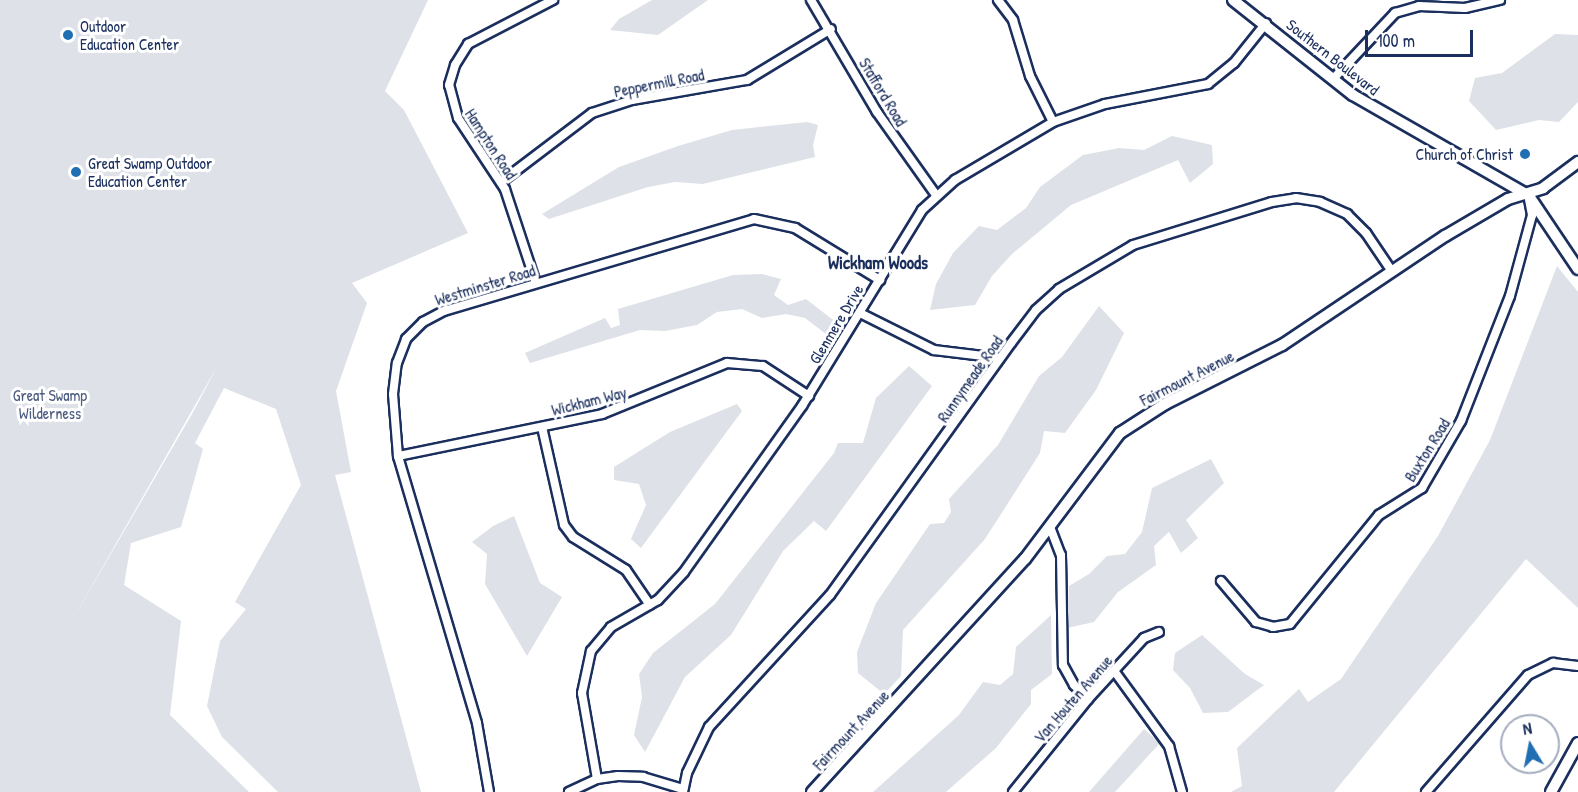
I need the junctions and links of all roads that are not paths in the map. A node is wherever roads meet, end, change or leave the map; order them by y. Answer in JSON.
{"nodes":[{"id":1,"x":554,"y":0,"type":"edge"},
{"id":2,"x":811,"y":0,"type":"edge"},
{"id":3,"x":998,"y":0,"type":"edge"},
{"id":4,"x":1233,"y":0,"type":"edge"},
{"id":5,"x":1500,"y":0,"type":"edge"},
{"id":6,"x":1266,"y":23,"type":"junction"},
{"id":7,"x":831,"y":29,"type":"junction"},
{"id":8,"x":1333,"y":79,"type":"junction"},
{"id":9,"x":1053,"y":122,"type":"junction"},
{"id":10,"x":1578,"y":162,"type":"edge"},
{"id":11,"x":501,"y":182,"type":"junction"},
{"id":12,"x":936,"y":195,"type":"junction"},
{"id":13,"x":1528,"y":196,"type":"junction"},
{"id":14,"x":1578,"y":269,"type":"edge"},
{"id":15,"x":1391,"y":270,"type":"junction"},
{"id":16,"x":880,"y":280,"type":"junction"},
{"id":17,"x":536,"y":283,"type":"junction"},
{"id":18,"x":860,"y":313,"type":"junction"},
{"id":19,"x":1000,"y":358,"type":"junction"},
{"id":20,"x":808,"y":396,"type":"junction"},
{"id":21,"x":542,"y":427,"type":"junction"},
{"id":22,"x":398,"y":456,"type":"junction"},
{"id":23,"x":1050,"y":527,"type":"junction"},
{"id":24,"x":1221,"y":581,"type":"dead end"},
{"id":25,"x":650,"y":605,"type":"junction"},
{"id":26,"x":1159,"y":632,"type":"dead end"},
{"id":27,"x":1578,"y":666,"type":"edge"},
{"id":28,"x":1115,"y":672,"type":"junction"},
{"id":29,"x":1088,"y":699,"type":"junction"},
{"id":30,"x":1578,"y":743,"type":"edge"},
{"id":31,"x":597,"y":779,"type":"junction"},
{"id":32,"x":683,"y":790,"type":"edge"},
{"id":33,"x":489,"y":792,"type":"edge"},
{"id":34,"x":568,"y":792,"type":"edge"},
{"id":35,"x":812,"y":792,"type":"edge"},
{"id":36,"x":1013,"y":792,"type":"edge"},
{"id":37,"x":1182,"y":792,"type":"edge"},
{"id":38,"x":1426,"y":792,"type":"edge"},
{"id":39,"x":1551,"y":792,"type":"edge"}],
"edges":[{"from":1,"to":11,"type":"street","name":"Hampton Road"},
{"from":2,"to":7,"type":"street","name":"Stafford Road"},
{"from":3,"to":9,"type":"street"},
{"from":4,"to":6,"type":"main road","name":"Southern Boulevard"},
{"from":5,"to":8,"type":"street"},
{"from":6,"to":8,"type":"main road","name":"Southern Boulevard"},
{"from":6,"to":9,"type":"street","name":"Glenmere Drive"},
{"from":7,"to":11,"type":"street","name":"Peppermill Road"},
{"from":7,"to":12,"type":"street","name":"Stafford Road"},
{"from":8,"to":13,"type":"main road","name":"Southern Boulevard"},
{"from":9,"to":12,"type":"street","name":"Glenmere Drive"},
{"from":10,"to":13,"type":"main road","name":"Fairmount Avenue"},
{"from":11,"to":17,"type":"street","name":"Hampton Road"},
{"from":12,"to":16,"type":"street","name":"Glenmere Drive"},
{"from":13,"to":14,"type":"main road","name":"Southern Boulevard"},
{"from":13,"to":15,"type":"main road","name":"Fairmount Avenue"},
{"from":13,"to":24,"type":"street","name":"Buxton Road"},
{"from":15,"to":19,"type":"street","name":"Runnymeade Road"},
{"from":15,"to":23,"type":"main road","name":"Fairmount Avenue"},
{"from":16,"to":17,"type":"street","name":"Westminster Road"},
{"from":16,"to":18,"type":"street","name":"Glenmere Drive"},
{"from":17,"to":22,"type":"street","name":"Westminster Road"},
{"from":18,"to":19,"type":"street"},
{"from":18,"to":20,"type":"street","name":"Glenmere Drive"},
{"from":19,"to":32,"type":"street","name":"Runnymeade Road"},
{"from":20,"to":21,"type":"street","name":"Wickham Way"},
{"from":20,"to":25,"type":"street","name":"Glenmere Drive"},
{"from":21,"to":22,"type":"street","name":"Wickham Way"},
{"from":21,"to":25,"type":"street"},
{"from":22,"to":33,"type":"street","name":"Westminster Road"},
{"from":23,"to":29,"type":"street"},
{"from":23,"to":35,"type":"main road","name":"Fairmount Avenue"},
{"from":25,"to":31,"type":"street","name":"Glenmere Drive"},
{"from":26,"to":28,"type":"street","name":"Van Houten Avenue"},
{"from":27,"to":38,"type":"street"},
{"from":28,"to":29,"type":"street","name":"Van Houten Avenue"},
{"from":28,"to":37,"type":"street"},
{"from":29,"to":36,"type":"street","name":"Van Houten Avenue"},
{"from":30,"to":39,"type":"main road"},
{"from":31,"to":32,"type":"street"},
{"from":31,"to":34,"type":"street"}]}
